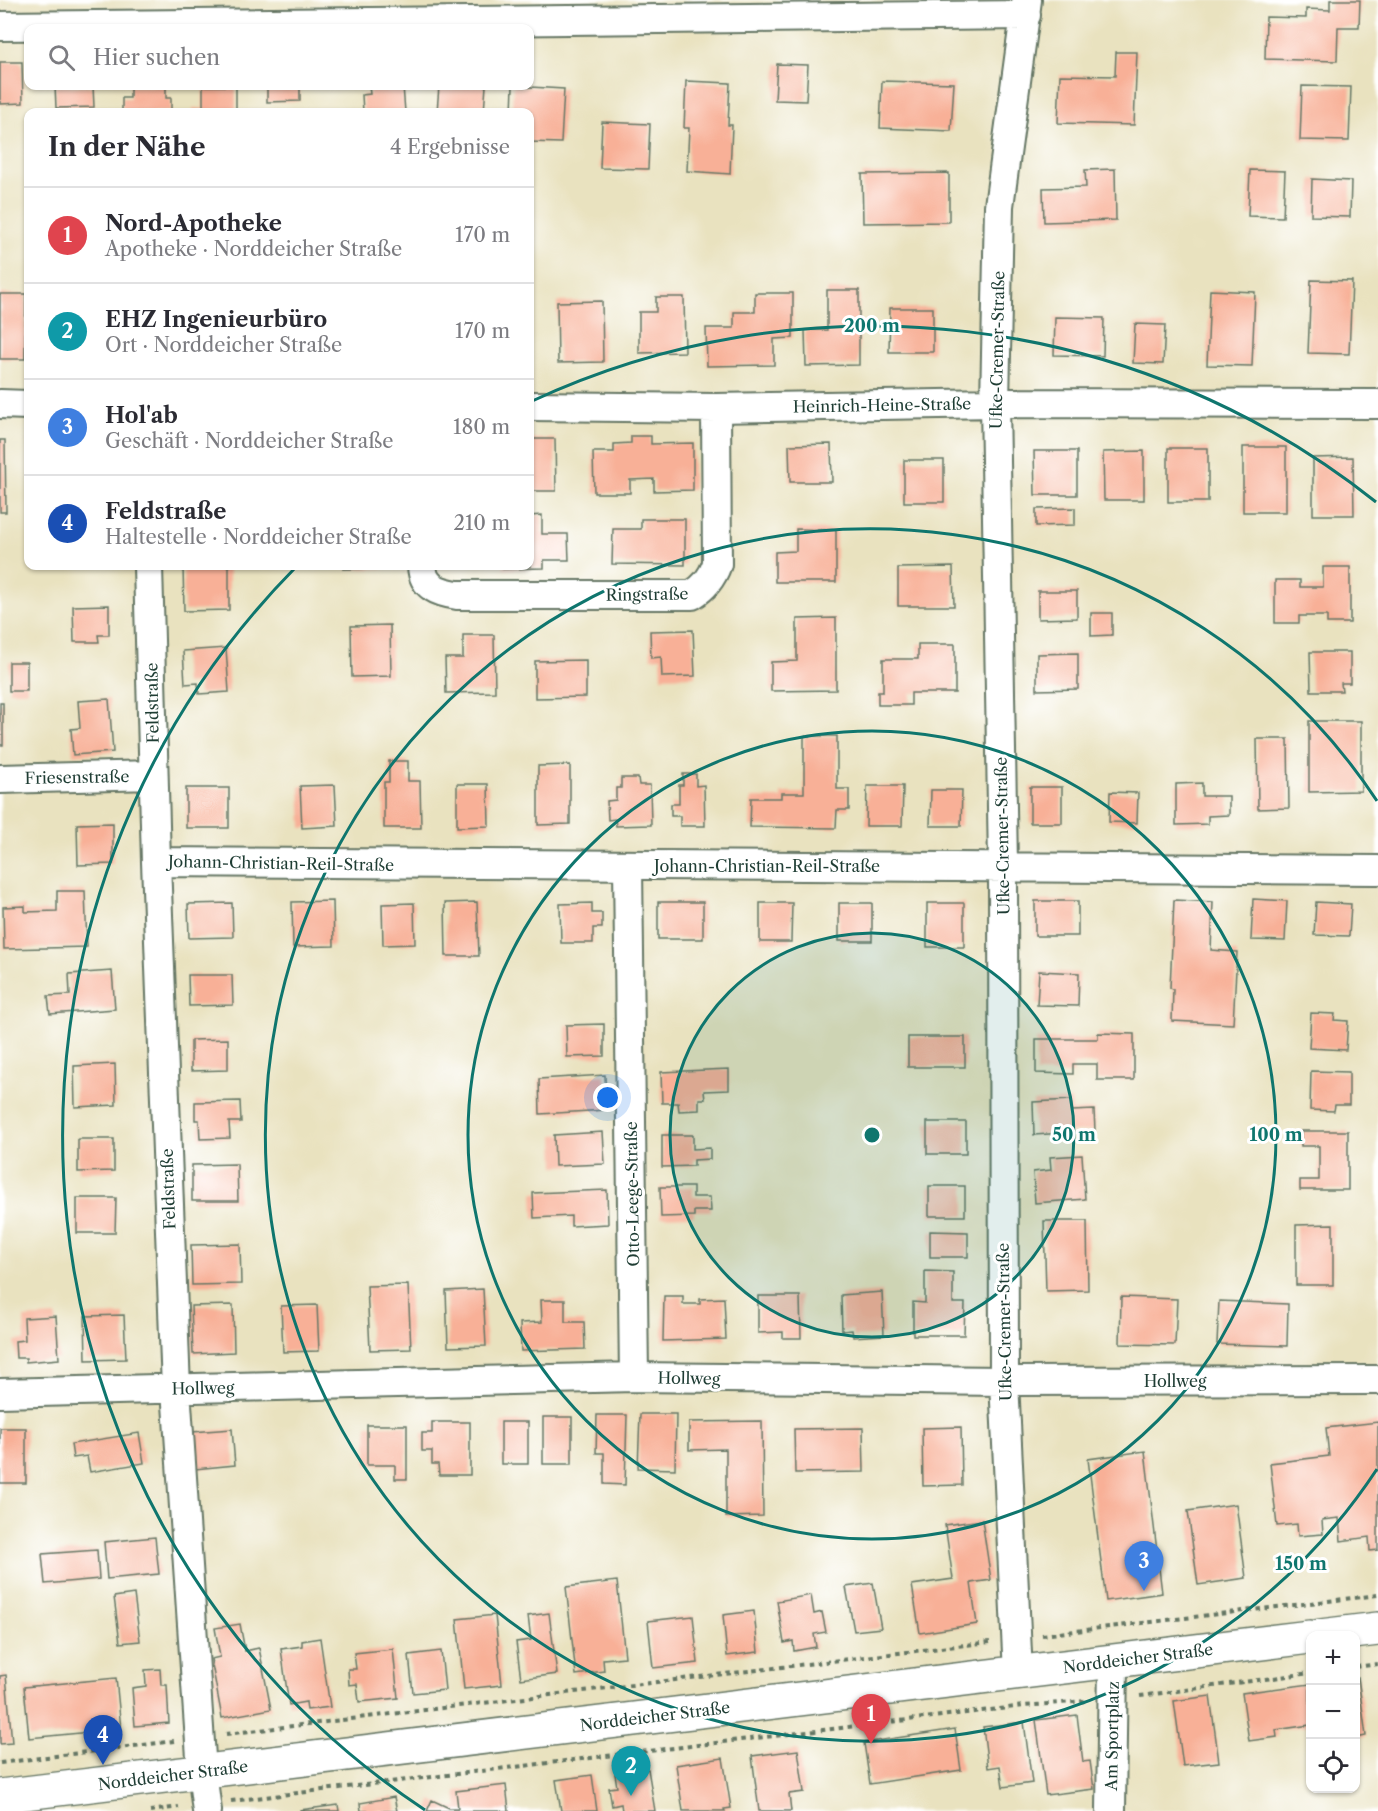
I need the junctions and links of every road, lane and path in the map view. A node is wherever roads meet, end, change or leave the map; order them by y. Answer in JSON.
{"nodes":[{"id":1,"x":1026,"y":8,"type":"edge"},
{"id":2,"x":114,"y":24,"type":"edge"},
{"id":3,"x":0,"y":26,"type":"edge"},
{"id":4,"x":24,"y":26,"type":"edge"},
{"id":5,"x":995,"y":403,"type":"junction"},
{"id":6,"x":0,"y":404,"type":"edge"},
{"id":7,"x":1378,"y":404,"type":"edge"},
{"id":8,"x":24,"y":405,"type":"edge"},
{"id":9,"x":534,"y":406,"type":"edge"},
{"id":10,"x":716,"y":408,"type":"junction"},
{"id":11,"x":148,"y":570,"type":"edge"},
{"id":12,"x":422,"y":570,"type":"edge"},
{"id":13,"x":153,"y":775,"type":"junction"},
{"id":14,"x":0,"y":779,"type":"edge"},
{"id":15,"x":156,"y":862,"type":"junction"},
{"id":16,"x":1003,"y":865,"type":"junction"},
{"id":17,"x":628,"y":866,"type":"junction"},
{"id":18,"x":1378,"y":870,"type":"edge"},
{"id":19,"x":634,"y":1377,"type":"junction"},
{"id":20,"x":1378,"y":1380,"type":"edge"},
{"id":21,"x":1004,"y":1381,"type":"junction"},
{"id":22,"x":176,"y":1389,"type":"junction"},
{"id":23,"x":0,"y":1393,"type":"edge"},
{"id":24,"x":1378,"y":1595,"type":"edge"},
{"id":25,"x":1378,"y":1629,"type":"edge"},
{"id":26,"x":1359,"y":1631,"type":"edge"},
{"id":27,"x":1306,"y":1638,"type":"edge"},
{"id":28,"x":1016,"y":1639,"type":"junction"},
{"id":29,"x":1113,"y":1661,"type":"junction"},
{"id":30,"x":1378,"y":1664,"type":"edge"},
{"id":31,"x":1360,"y":1666,"type":"edge"},
{"id":32,"x":1018,"y":1674,"type":"junction"},
{"id":33,"x":1306,"y":1674,"type":"edge"},
{"id":34,"x":1112,"y":1699,"type":"junction"},
{"id":35,"x":199,"y":1738,"type":"junction"},
{"id":36,"x":0,"y":1763,"type":"edge"},
{"id":37,"x":202,"y":1772,"type":"junction"},
{"id":38,"x":0,"y":1796,"type":"edge"},
{"id":39,"x":207,"y":1808,"type":"edge"},
{"id":40,"x":150,"y":1811,"type":"edge"},
{"id":41,"x":1111,"y":1811,"type":"edge"}],
"edges":[{"from":1,"to":2,"type":"street"},
{"from":1,"to":5,"type":"street","name":"Ufke-Cremer-Straße"},
{"from":3,"to":4,"type":"street"},
{"from":5,"to":7,"type":"street","name":"Heinrich-Heine-Straße"},
{"from":5,"to":10,"type":"street","name":"Heinrich-Heine-Straße"},
{"from":5,"to":16,"type":"street","name":"Ufke-Cremer-Straße"},
{"from":6,"to":8,"type":"street"},
{"from":9,"to":10,"type":"street","name":"Heinrich-Heine-Straße"},
{"from":10,"to":12,"type":"street","name":"Ringstraße"},
{"from":11,"to":13,"type":"street","name":"Feldstraße"},
{"from":13,"to":14,"type":"street","name":"Friesenstraße"},
{"from":13,"to":15,"type":"street","name":"Feldstraße"},
{"from":15,"to":17,"type":"street","name":"Johann-Christian-Reil-Straße"},
{"from":15,"to":22,"type":"street","name":"Feldstraße"},
{"from":16,"to":17,"type":"street","name":"Johann-Christian-Reil-Straße"},
{"from":16,"to":18,"type":"street","name":"Johann-Christian-Reil-Straße"},
{"from":16,"to":21,"type":"street","name":"Ufke-Cremer-Straße"},
{"from":17,"to":19,"type":"street","name":"Otto-Leege-Straße"},
{"from":19,"to":21,"type":"street","name":"Hollweg"},
{"from":19,"to":22,"type":"street","name":"Hollweg"},
{"from":20,"to":21,"type":"street","name":"Hollweg"},
{"from":21,"to":28,"type":"street","name":"Ufke-Cremer-Straße"},
{"from":22,"to":23,"type":"street","name":"Hollweg"},
{"from":22,"to":35,"type":"street","name":"Feldstraße"},
{"from":24,"to":28,"type":"path"},
{"from":25,"to":26,"type":"main road"},
{"from":27,"to":29,"type":"main road","name":"Norddeicher Straße"},
{"from":28,"to":32,"type":"street","name":"Ufke-Cremer-Straße"},
{"from":28,"to":35,"type":"path"},
{"from":29,"to":32,"type":"main road","name":"Norddeicher Straße"},
{"from":29,"to":34,"type":"street","name":"Am Sportplatz"},
{"from":30,"to":31,"type":"path"},
{"from":32,"to":37,"type":"main road","name":"Norddeicher Straße"},
{"from":33,"to":34,"type":"path"},
{"from":34,"to":39,"type":"path"},
{"from":34,"to":41,"type":"street","name":"Am Sportplatz"},
{"from":35,"to":36,"type":"path"},
{"from":35,"to":37,"type":"street","name":"Feldstraße"},
{"from":37,"to":38,"type":"main road","name":"Norddeicher Straße"},
{"from":37,"to":39,"type":"street","name":"Feldstraße"},
{"from":39,"to":40,"type":"path"}]}
